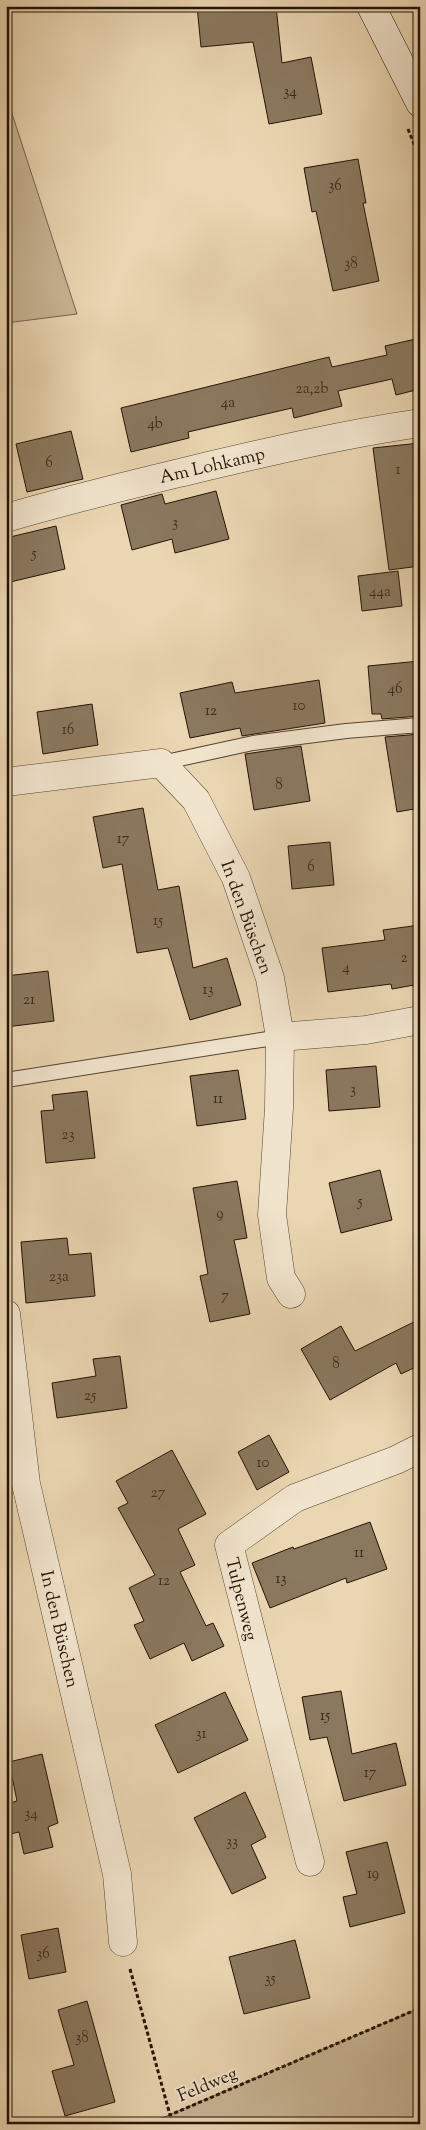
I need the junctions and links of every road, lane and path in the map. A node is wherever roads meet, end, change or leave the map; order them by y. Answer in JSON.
{"nodes":[{"id":1,"x":372,"y":6,"type":"edge"},
{"id":2,"x":420,"y":104,"type":"edge"},
{"id":3,"x":420,"y":424,"type":"edge"},
{"id":4,"x":6,"y":518,"type":"edge"},
{"id":5,"x":420,"y":725,"type":"edge"},
{"id":6,"x":161,"y":763,"type":"junction"},
{"id":7,"x":6,"y":782,"type":"edge"},
{"id":8,"x":420,"y":1020,"type":"edge"},
{"id":9,"x":280,"y":1037,"type":"junction"},
{"id":10,"x":6,"y":1080,"type":"edge"},
{"id":11,"x":291,"y":1294,"type":"dead end"},
{"id":12,"x":6,"y":1314,"type":"edge"},
{"id":13,"x":420,"y":1448,"type":"edge"},
{"id":14,"x":310,"y":1862,"type":"dead end"},
{"id":15,"x":123,"y":1942,"type":"joint"},
{"id":16,"x":420,"y":2008,"type":"edge"}],
"edges":[{"from":1,"to":2,"type":"street"},
{"from":3,"to":4,"type":"street","name":"Am Lohkamp"},
{"from":5,"to":6,"type":"lane"},
{"from":6,"to":7,"type":"street"},
{"from":6,"to":9,"type":"street","name":"In den Büschen"},
{"from":8,"to":9,"type":"street"},
{"from":9,"to":10,"type":"lane"},
{"from":9,"to":11,"type":"street","name":"In den Büschen"},
{"from":12,"to":15,"type":"street","name":"In den Büschen"},
{"from":13,"to":14,"type":"street","name":"Tulpenweg"},
{"from":15,"to":16,"type":"path","name":"Feldweg"}]}
